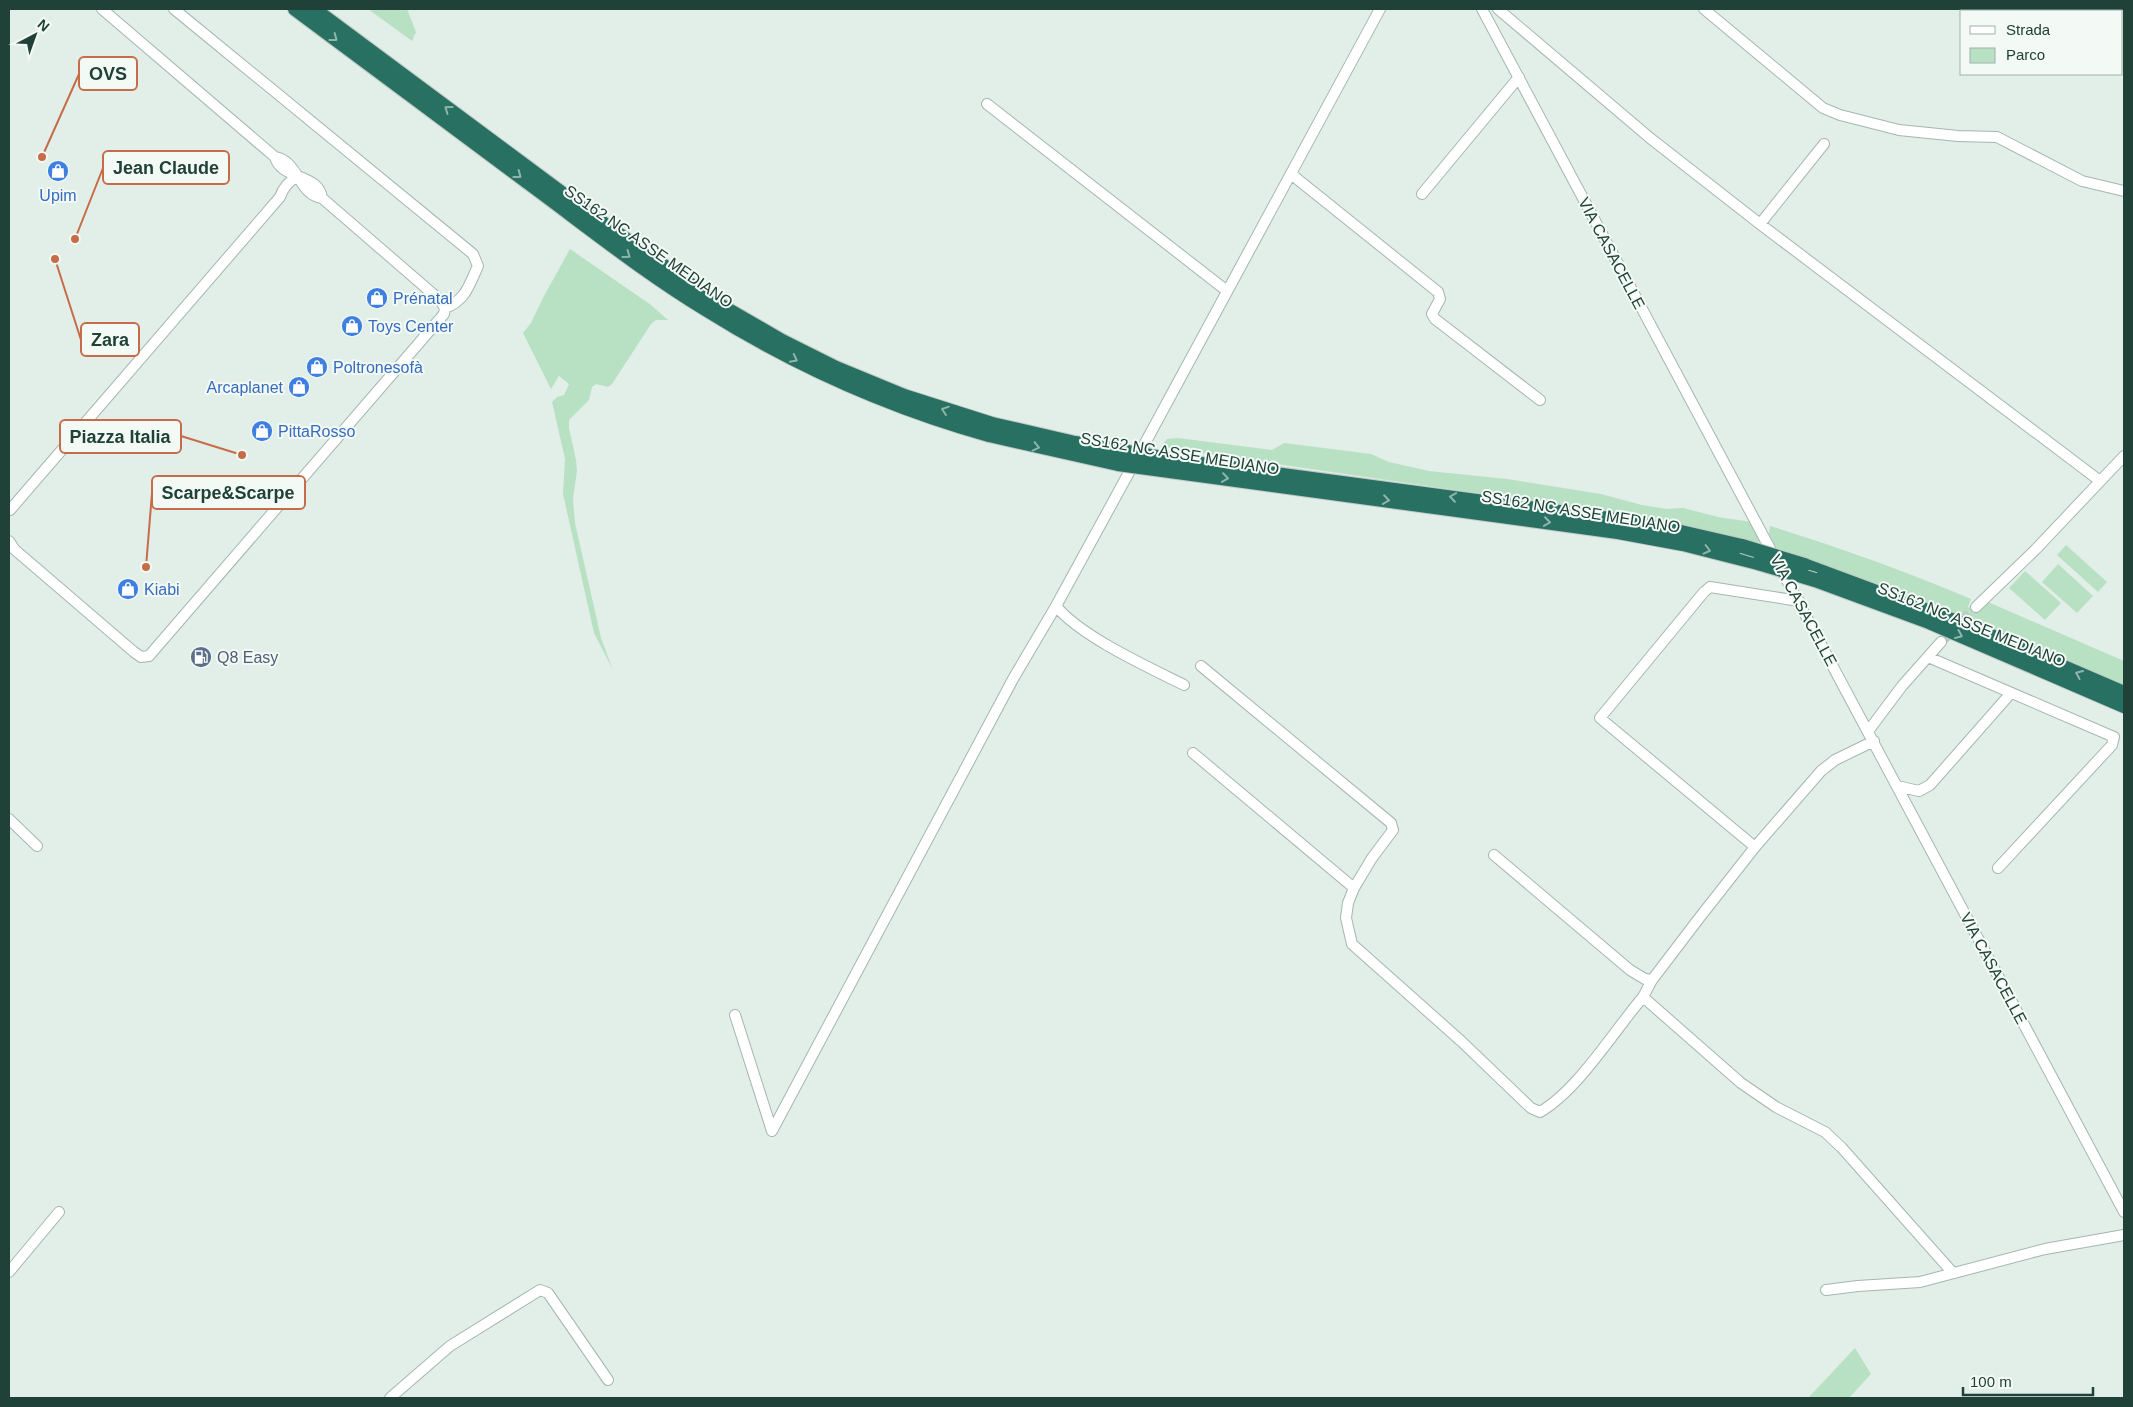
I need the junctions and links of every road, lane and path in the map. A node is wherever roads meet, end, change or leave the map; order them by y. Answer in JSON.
{"nodes":[{"id":1,"x":102,"y":9,"type":"edge"},
{"id":2,"x":174,"y":9,"type":"edge"},
{"id":3,"x":295,"y":9,"type":"edge"},
{"id":4,"x":314,"y":9,"type":"edge"},
{"id":5,"x":1380,"y":9,"type":"edge"},
{"id":6,"x":1482,"y":9,"type":"edge"},
{"id":7,"x":1498,"y":9,"type":"edge"},
{"id":8,"x":1704,"y":9,"type":"edge"},
{"id":9,"x":1518,"y":77,"type":"junction"},
{"id":10,"x":987,"y":104,"type":"dead end"},
{"id":11,"x":483,"y":142,"type":"junction"},
{"id":12,"x":1824,"y":144,"type":"dead end"},
{"id":13,"x":1291,"y":174,"type":"junction"},
{"id":14,"x":298,"y":176,"type":"junction"},
{"id":15,"x":2124,"y":191,"type":"edge"},
{"id":16,"x":1422,"y":194,"type":"dead end"},
{"id":17,"x":1760,"y":224,"type":"junction"},
{"id":18,"x":1227,"y":291,"type":"junction"},
{"id":19,"x":445,"y":308,"type":"junction"},
{"id":20,"x":1540,"y":400,"type":"dead end"},
{"id":21,"x":2124,"y":456,"type":"edge"},
{"id":22,"x":1178,"y":466,"type":"junction"},
{"id":23,"x":2100,"y":481,"type":"junction"},
{"id":24,"x":9,"y":512,"type":"edge"},
{"id":25,"x":10,"y":546,"type":"edge"},
{"id":26,"x":1799,"y":601,"type":"junction"},
{"id":27,"x":1056,"y":606,"type":"junction"},
{"id":28,"x":1976,"y":607,"type":"tunnel mouth"},
{"id":29,"x":1941,"y":642,"type":"tunnel mouth"},
{"id":30,"x":1928,"y":657,"type":"junction"},
{"id":31,"x":1201,"y":666,"type":"dead end"},
{"id":32,"x":1184,"y":685,"type":"dead end"},
{"id":33,"x":2011,"y":693,"type":"junction"},
{"id":34,"x":2124,"y":693,"type":"edge"},
{"id":35,"x":2124,"y":706,"type":"edge"},
{"id":36,"x":1868,"y":730,"type":"junction"},
{"id":37,"x":1874,"y":741,"type":"junction"},
{"id":38,"x":1193,"y":753,"type":"dead end"},
{"id":39,"x":1897,"y":786,"type":"junction"},
{"id":40,"x":9,"y":819,"type":"edge"},
{"id":41,"x":37,"y":846,"type":"dead end"},
{"id":42,"x":1755,"y":847,"type":"junction"},
{"id":43,"x":1494,"y":855,"type":"dead end"},
{"id":44,"x":1998,"y":868,"type":"dead end"},
{"id":45,"x":1354,"y":888,"type":"junction"},
{"id":46,"x":1652,"y":980,"type":"junction"},
{"id":47,"x":1643,"y":997,"type":"junction"},
{"id":48,"x":735,"y":1015,"type":"dead end"},
{"id":49,"x":59,"y":1212,"type":"dead end"},
{"id":50,"x":2124,"y":1212,"type":"edge"},
{"id":51,"x":2124,"y":1235,"type":"edge"},
{"id":52,"x":9,"y":1272,"type":"edge"},
{"id":53,"x":1953,"y":1273,"type":"junction"},
{"id":54,"x":1826,"y":1290,"type":"dead end"},
{"id":55,"x":608,"y":1380,"type":"dead end"},
{"id":56,"x":390,"y":1398,"type":"edge"}],
"edges":[{"from":1,"to":14,"type":"street"},
{"from":2,"to":19,"type":"street"},
{"from":3,"to":11,"type":"highway","name":"SS162 NC ASSE MEDIANO","one_way":true},
{"from":11,"to":4,"type":"highway","name":"SS162 NC ASSE MEDIANO","one_way":true},
{"from":5,"to":13,"type":"street"},
{"from":6,"to":9,"type":"street","name":"VIA CASACELLE"},
{"from":7,"to":17,"type":"street"},
{"from":8,"to":15,"type":"street"},
{"from":9,"to":16,"type":"street"},
{"from":9,"to":26,"type":"street","name":"VIA CASACELLE"},
{"from":10,"to":18,"type":"street"},
{"from":11,"to":22,"type":"highway","name":"SS162 NC ASSE MEDIANO","bridge":true},
{"from":12,"to":17,"type":"street"},
{"from":13,"to":18,"type":"street"},
{"from":13,"to":20,"type":"street"},
{"from":14,"to":19,"type":"street"},
{"from":14,"to":24,"type":"street"},
{"from":17,"to":23,"type":"street"},
{"from":18,"to":27,"type":"street"},
{"from":19,"to":25,"type":"street"},
{"from":21,"to":23,"type":"street"},
{"from":34,"to":22,"type":"highway","name":"SS162 NC ASSE MEDIANO","one_way":true,"bridge":true},
{"from":22,"to":35,"type":"highway","name":"SS162 NC ASSE MEDIANO","one_way":true,"bridge":true},
{"from":23,"to":28,"type":"street"},
{"from":26,"to":36,"type":"street","name":"VIA CASACELLE"},
{"from":26,"to":42,"type":"street"},
{"from":27,"to":32,"type":"street"},
{"from":27,"to":48,"type":"street"},
{"from":29,"to":30,"type":"street"},
{"from":30,"to":33,"type":"street"},
{"from":30,"to":36,"type":"street"},
{"from":31,"to":45,"type":"street"},
{"from":33,"to":39,"type":"street"},
{"from":33,"to":44,"type":"street"},
{"from":36,"to":37,"type":"street","name":"VIA CASACELLE"},
{"from":37,"to":39,"type":"street","name":"VIA CASACELLE"},
{"from":37,"to":42,"type":"street"},
{"from":38,"to":45,"type":"street"},
{"from":39,"to":50,"type":"street","name":"VIA CASACELLE"},
{"from":40,"to":41,"type":"street"},
{"from":42,"to":46,"type":"street"},
{"from":43,"to":46,"type":"street"},
{"from":45,"to":47,"type":"street"},
{"from":46,"to":47,"type":"street"},
{"from":47,"to":53,"type":"street"},
{"from":49,"to":52,"type":"street"},
{"from":51,"to":53,"type":"street"},
{"from":53,"to":54,"type":"street"},
{"from":55,"to":56,"type":"street"}]}
